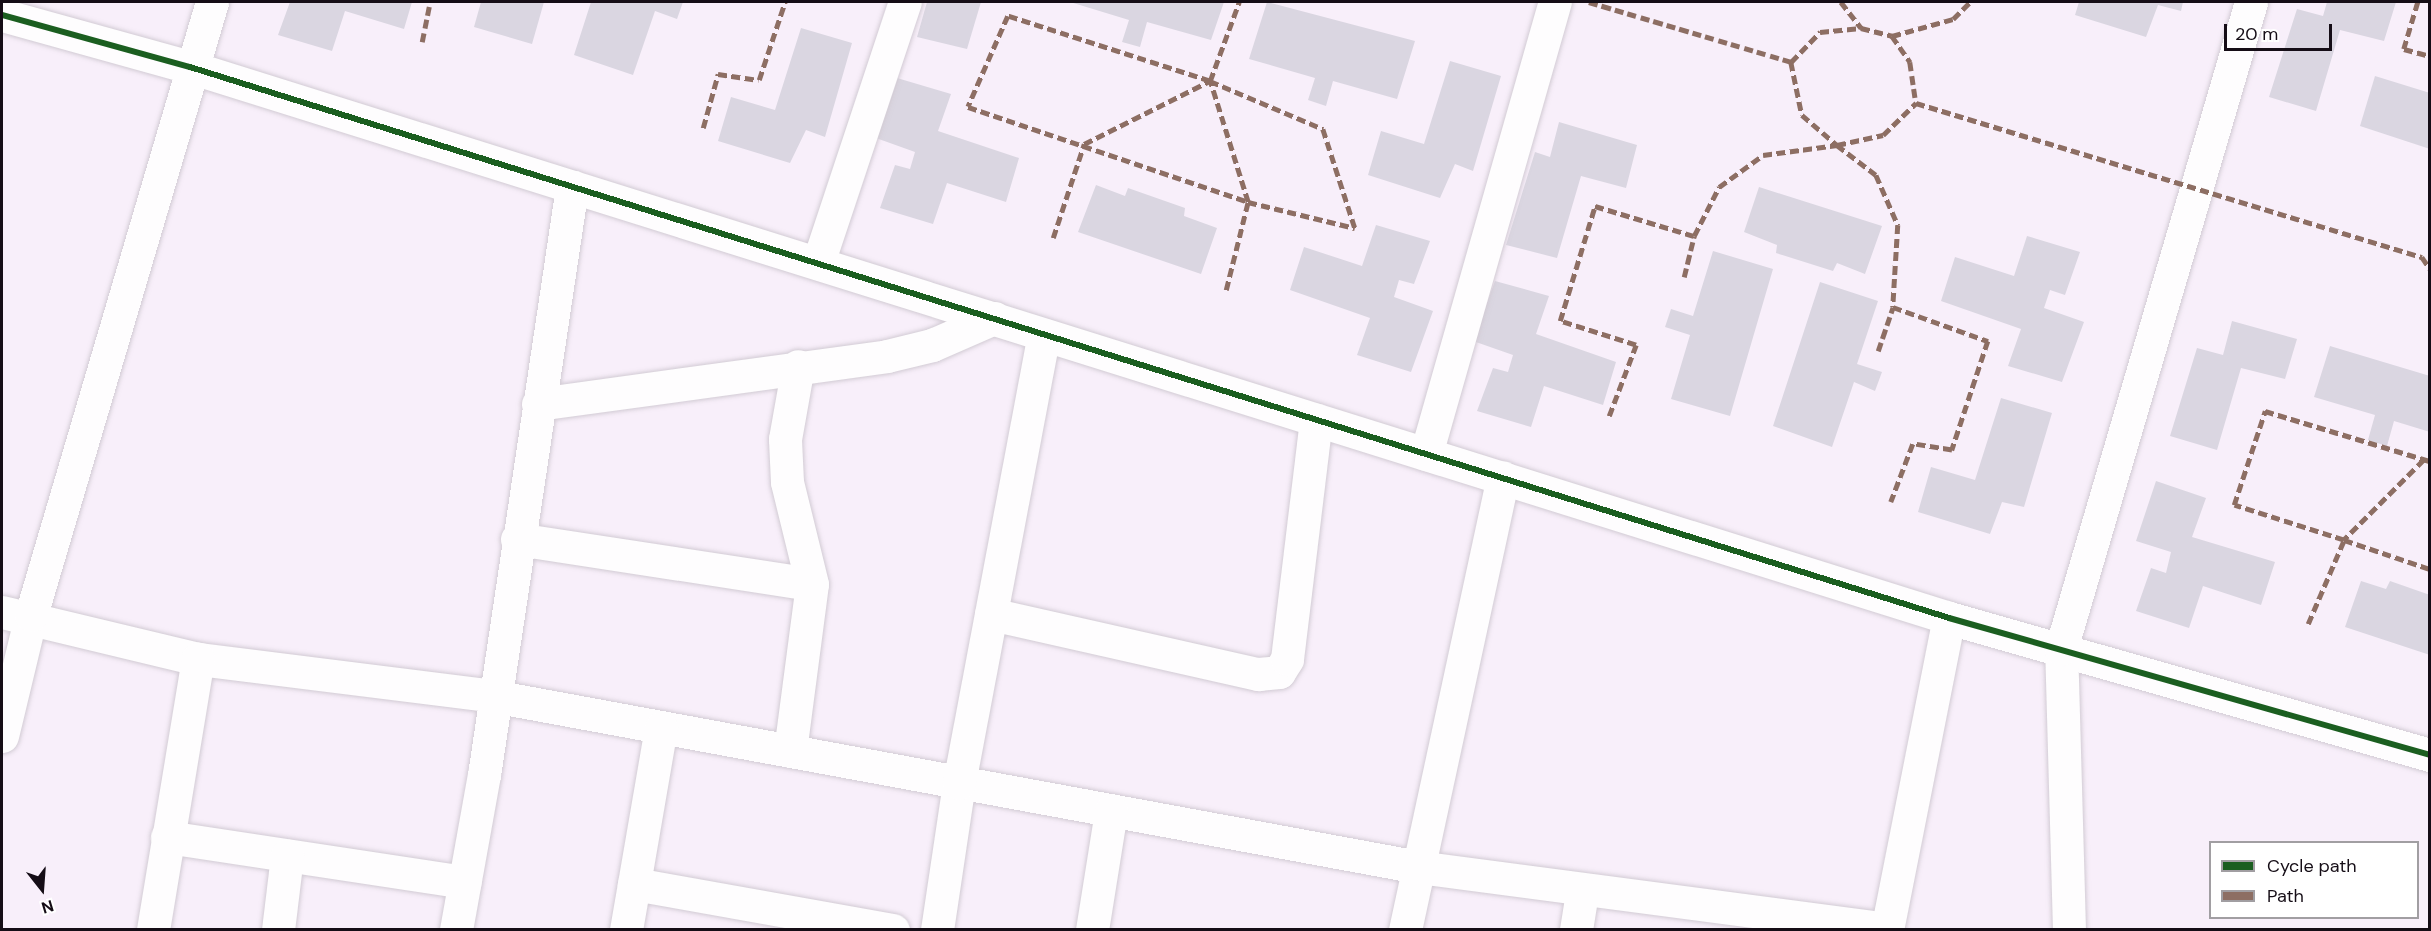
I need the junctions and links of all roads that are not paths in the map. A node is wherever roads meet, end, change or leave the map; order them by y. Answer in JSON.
{"nodes":[{"id":1,"x":212,"y":2,"type":"edge"},
{"id":2,"x":905,"y":2,"type":"edge"},
{"id":3,"x":1555,"y":2,"type":"edge"},
{"id":4,"x":2251,"y":2,"type":"edge"},
{"id":5,"x":2,"y":15,"type":"edge"},
{"id":6,"x":190,"y":67,"type":"junction"},
{"id":7,"x":572,"y":187,"type":"junction"},
{"id":8,"x":818,"y":263,"type":"junction"},
{"id":9,"x":994,"y":318,"type":"junction"},
{"id":10,"x":1044,"y":334,"type":"junction"},
{"id":11,"x":798,"y":366,"type":"junction"},
{"id":12,"x":538,"y":404,"type":"junction"},
{"id":13,"x":1316,"y":420,"type":"junction"},
{"id":14,"x":1426,"y":454,"type":"junction"},
{"id":15,"x":1503,"y":478,"type":"junction"},
{"id":16,"x":517,"y":539,"type":"junction"},
{"id":17,"x":812,"y":584,"type":"junction"},
{"id":18,"x":16,"y":614,"type":"edge"},
{"id":19,"x":991,"y":614,"type":"junction"},
{"id":20,"x":1949,"y":618,"type":"junction"},
{"id":21,"x":2061,"y":649,"type":"junction"},
{"id":22,"x":198,"y":660,"type":"junction"},
{"id":23,"x":493,"y":696,"type":"junction"},
{"id":24,"x":661,"y":728,"type":"junction"},
{"id":25,"x":2,"y":736,"type":"edge"},
{"id":26,"x":790,"y":751,"type":"junction"},
{"id":27,"x":2430,"y":755,"type":"edge"},
{"id":28,"x":959,"y":783,"type":"junction"},
{"id":29,"x":1112,"y":811,"type":"junction"},
{"id":30,"x":167,"y":837,"type":"junction"},
{"id":31,"x":287,"y":856,"type":"junction"},
{"id":32,"x":1418,"y":867,"type":"junction"},
{"id":33,"x":465,"y":882,"type":"junction"},
{"id":34,"x":634,"y":884,"type":"junction"},
{"id":35,"x":1582,"y":892,"type":"junction"},
{"id":36,"x":765,"y":920,"type":"edge"},
{"id":37,"x":1887,"y":929,"type":"edge"},
{"id":38,"x":153,"y":930,"type":"edge"},
{"id":39,"x":278,"y":930,"type":"edge"},
{"id":40,"x":456,"y":930,"type":"edge"},
{"id":41,"x":626,"y":930,"type":"edge"},
{"id":42,"x":893,"y":930,"type":"edge"},
{"id":43,"x":937,"y":930,"type":"edge"},
{"id":44,"x":1092,"y":930,"type":"edge"},
{"id":45,"x":1405,"y":930,"type":"edge"},
{"id":46,"x":1576,"y":930,"type":"edge"},
{"id":47,"x":2069,"y":930,"type":"edge"}],
"edges":[{"from":1,"to":6,"type":"street"},
{"from":2,"to":8,"type":"street"},
{"from":3,"to":14,"type":"street"},
{"from":4,"to":21,"type":"street"},
{"from":5,"to":6,"type":"street"},
{"from":6,"to":7,"type":"street"},
{"from":6,"to":18,"type":"street"},
{"from":7,"to":8,"type":"street"},
{"from":7,"to":12,"type":"street"},
{"from":8,"to":9,"type":"street"},
{"from":9,"to":10,"type":"street"},
{"from":9,"to":11,"type":"street"},
{"from":10,"to":13,"type":"street"},
{"from":10,"to":19,"type":"street"},
{"from":11,"to":12,"type":"street"},
{"from":11,"to":17,"type":"street"},
{"from":12,"to":16,"type":"street"},
{"from":13,"to":14,"type":"street"},
{"from":13,"to":19,"type":"street"},
{"from":14,"to":15,"type":"street"},
{"from":15,"to":20,"type":"street"},
{"from":15,"to":32,"type":"street"},
{"from":16,"to":17,"type":"street"},
{"from":16,"to":23,"type":"street"},
{"from":17,"to":26,"type":"street"},
{"from":18,"to":22,"type":"street"},
{"from":18,"to":25,"type":"street"},
{"from":19,"to":28,"type":"street"},
{"from":20,"to":21,"type":"street"},
{"from":20,"to":37,"type":"street"},
{"from":21,"to":27,"type":"street"},
{"from":21,"to":47,"type":"street"},
{"from":22,"to":23,"type":"street"},
{"from":22,"to":30,"type":"street"},
{"from":23,"to":24,"type":"street"},
{"from":23,"to":33,"type":"street"},
{"from":24,"to":26,"type":"street"},
{"from":24,"to":34,"type":"street"},
{"from":26,"to":28,"type":"street"},
{"from":28,"to":29,"type":"street"},
{"from":28,"to":43,"type":"street"},
{"from":29,"to":32,"type":"street"},
{"from":29,"to":44,"type":"street"},
{"from":30,"to":31,"type":"street"},
{"from":30,"to":38,"type":"street"},
{"from":31,"to":33,"type":"street"},
{"from":31,"to":39,"type":"street"},
{"from":32,"to":35,"type":"street"},
{"from":32,"to":45,"type":"street"},
{"from":33,"to":40,"type":"street"},
{"from":34,"to":36,"type":"street"},
{"from":34,"to":41,"type":"street"},
{"from":35,"to":37,"type":"street"},
{"from":35,"to":46,"type":"street"},
{"from":36,"to":42,"type":"street"}]}
